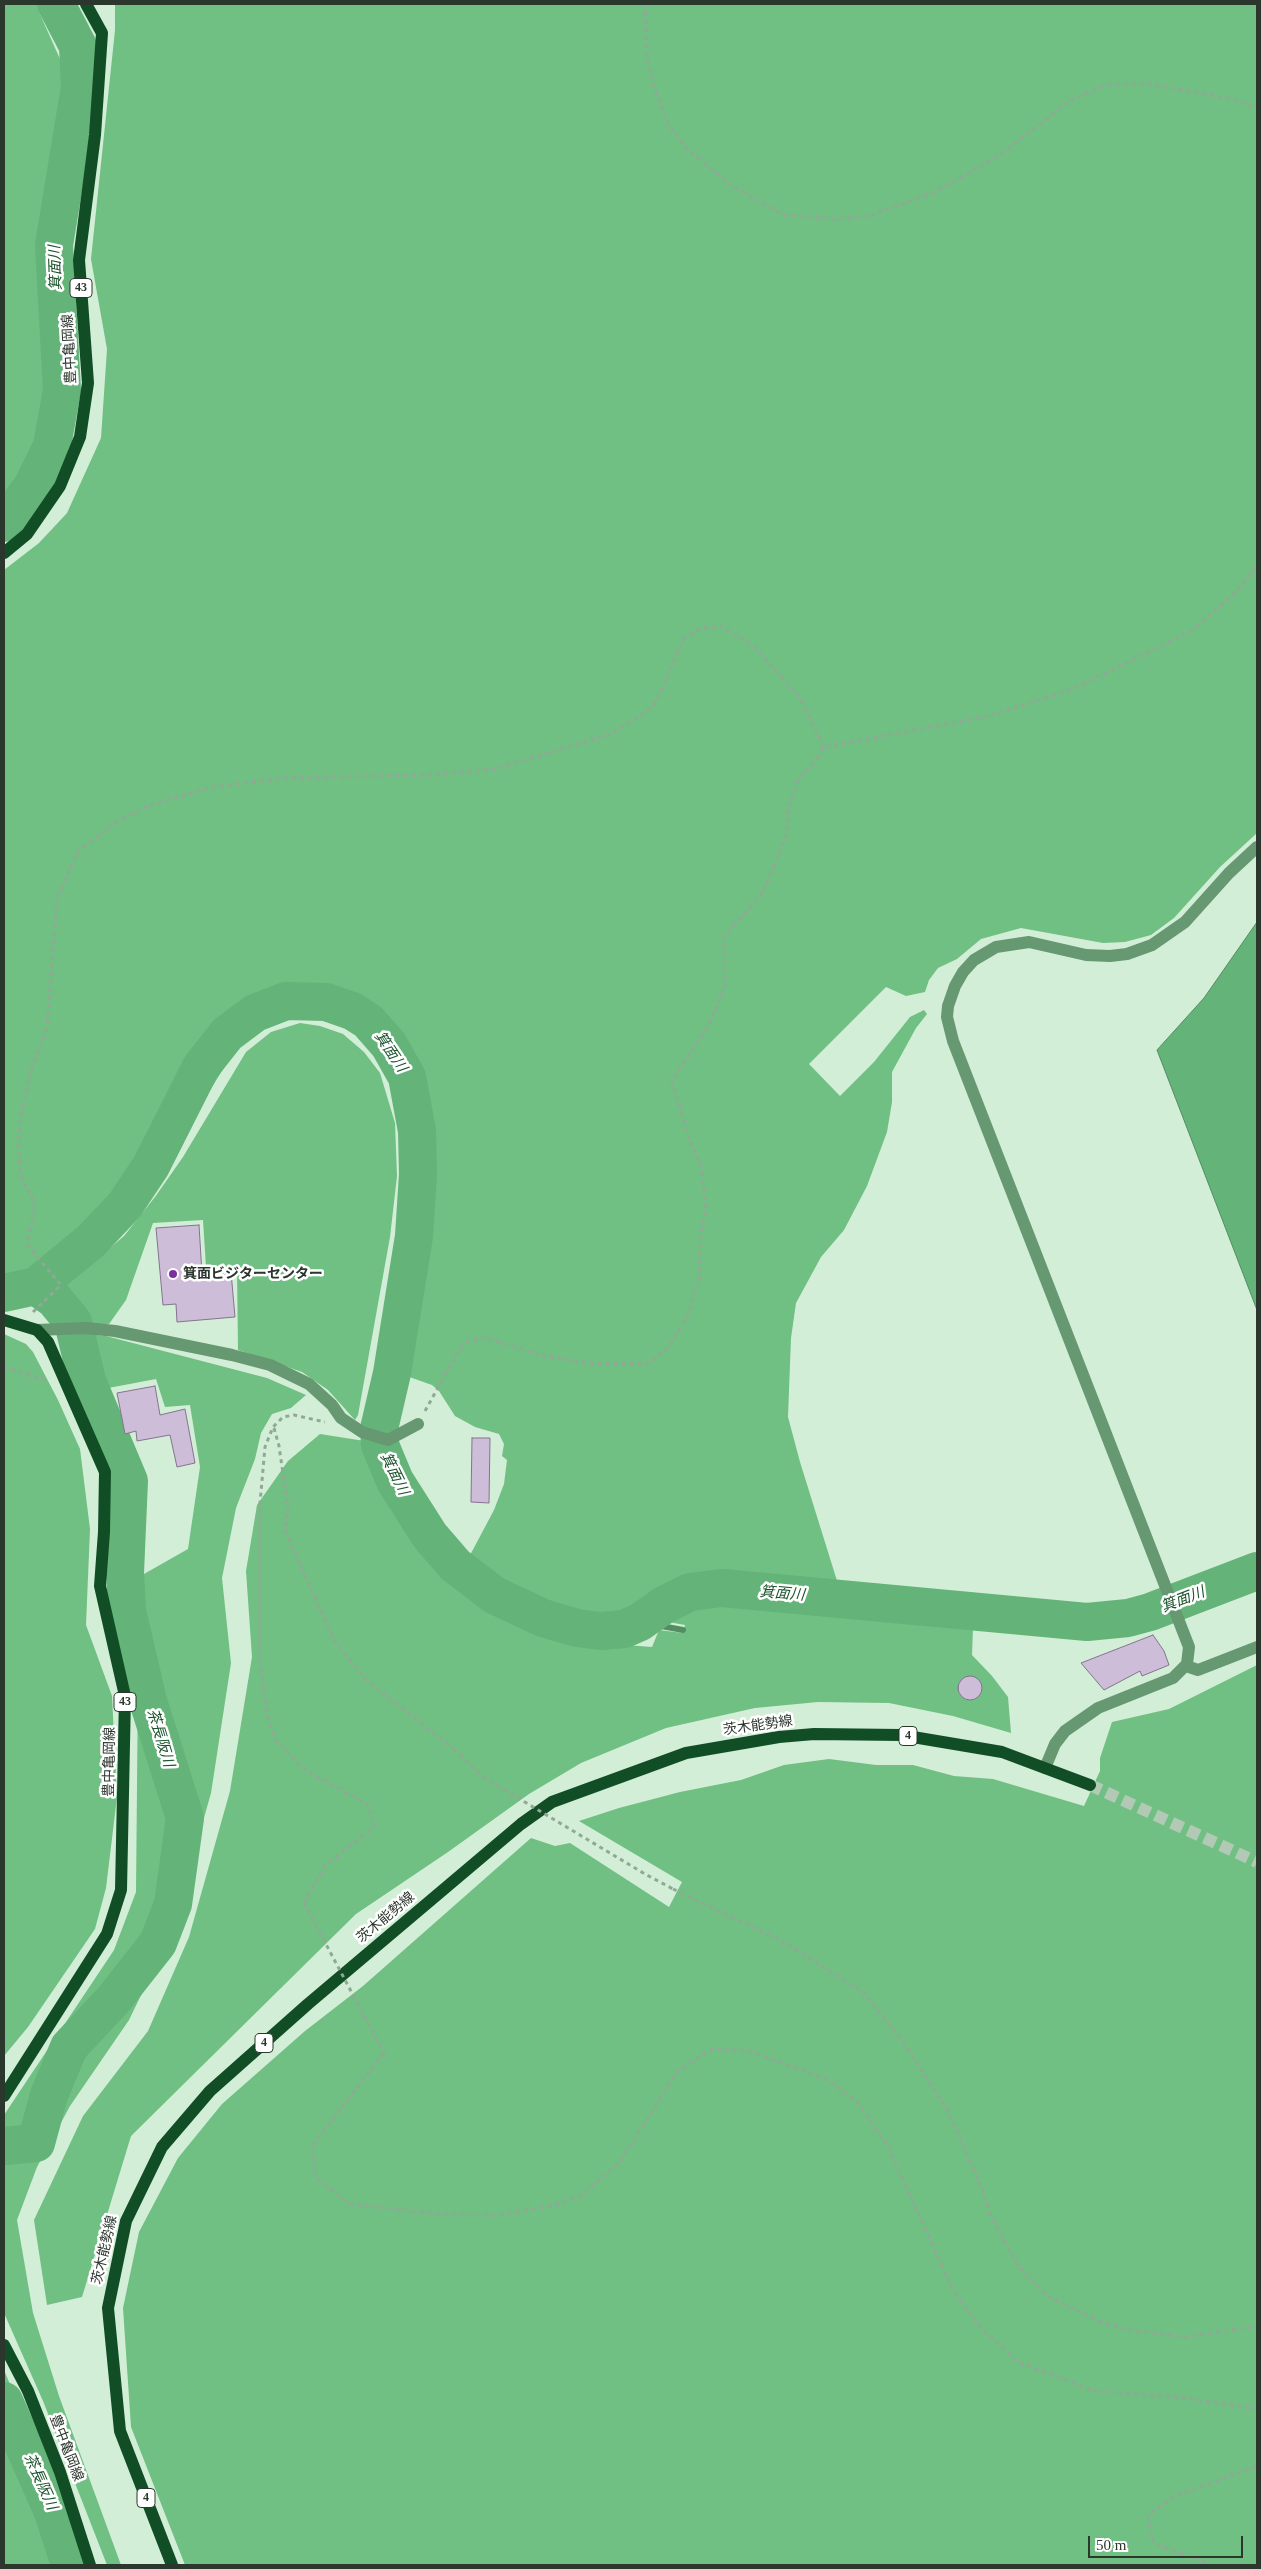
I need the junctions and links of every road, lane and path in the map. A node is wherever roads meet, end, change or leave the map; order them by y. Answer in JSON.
{"nodes":[{"id":1,"x":86,"y":4,"type":"edge"},
{"id":2,"x":645,"y":4,"type":"edge"},
{"id":3,"x":1257,"y":108,"type":"edge"},
{"id":4,"x":4,"y":553,"type":"edge"},
{"id":5,"x":1257,"y":565,"type":"edge"},
{"id":6,"x":824,"y":747,"type":"junction"},
{"id":7,"x":1257,"y":847,"type":"edge"},
{"id":8,"x":44,"y":1300,"type":"dead end"},
{"id":9,"x":4,"y":1320,"type":"edge"},
{"id":10,"x":37,"y":1330,"type":"junction"},
{"id":11,"x":4,"y":1368,"type":"edge"},
{"id":12,"x":68,"y":1388,"type":"junction"},
{"id":13,"x":332,"y":1424,"type":"dead end"},
{"id":14,"x":418,"y":1424,"type":"joint"},
{"id":15,"x":274,"y":1427,"type":"junction"},
{"id":16,"x":1257,"y":1647,"type":"edge"},
{"id":17,"x":1186,"y":1666,"type":"junction"},
{"id":18,"x":1040,"y":1766,"type":"junction"},
{"id":19,"x":1090,"y":1785,"type":"tunnel mouth"},
{"id":20,"x":4,"y":2096,"type":"edge"},
{"id":21,"x":1257,"y":2326,"type":"edge"},
{"id":22,"x":4,"y":2345,"type":"edge"},
{"id":23,"x":1257,"y":2409,"type":"edge"},
{"id":24,"x":1257,"y":2466,"type":"edge"},
{"id":25,"x":90,"y":2565,"type":"edge"},
{"id":26,"x":172,"y":2565,"type":"edge"},
{"id":27,"x":1213,"y":2565,"type":"edge"}],
"edges":[{"from":1,"to":4,"type":"main road","name":"豊中亀岡線","number":"43"},
{"from":2,"to":3,"type":"path"},
{"from":5,"to":6,"type":"path"},
{"from":6,"to":8,"type":"path"},
{"from":6,"to":14,"type":"path"},
{"from":7,"to":17,"type":"street"},
{"from":9,"to":10,"type":"main road"},
{"from":10,"to":12,"type":"main road","name":"豊中亀岡線","number":"43"},
{"from":10,"to":14,"type":"street"},
{"from":11,"to":12,"type":"path"},
{"from":12,"to":20,"type":"main road","name":"豊中亀岡線","number":"43"},
{"from":13,"to":15,"type":"path"},
{"from":15,"to":21,"type":"path","bridge":true},
{"from":15,"to":23,"type":"path","bridge":true},
{"from":16,"to":17,"type":"street"},
{"from":17,"to":18,"type":"street"},
{"from":18,"to":19,"type":"main road","name":"茨木能勢線","number":"4"},
{"from":18,"to":26,"type":"main road","name":"茨木能勢線","number":"4"},
{"from":22,"to":25,"type":"main road","name":"豊中亀岡線"},
{"from":24,"to":27,"type":"path"}]}
